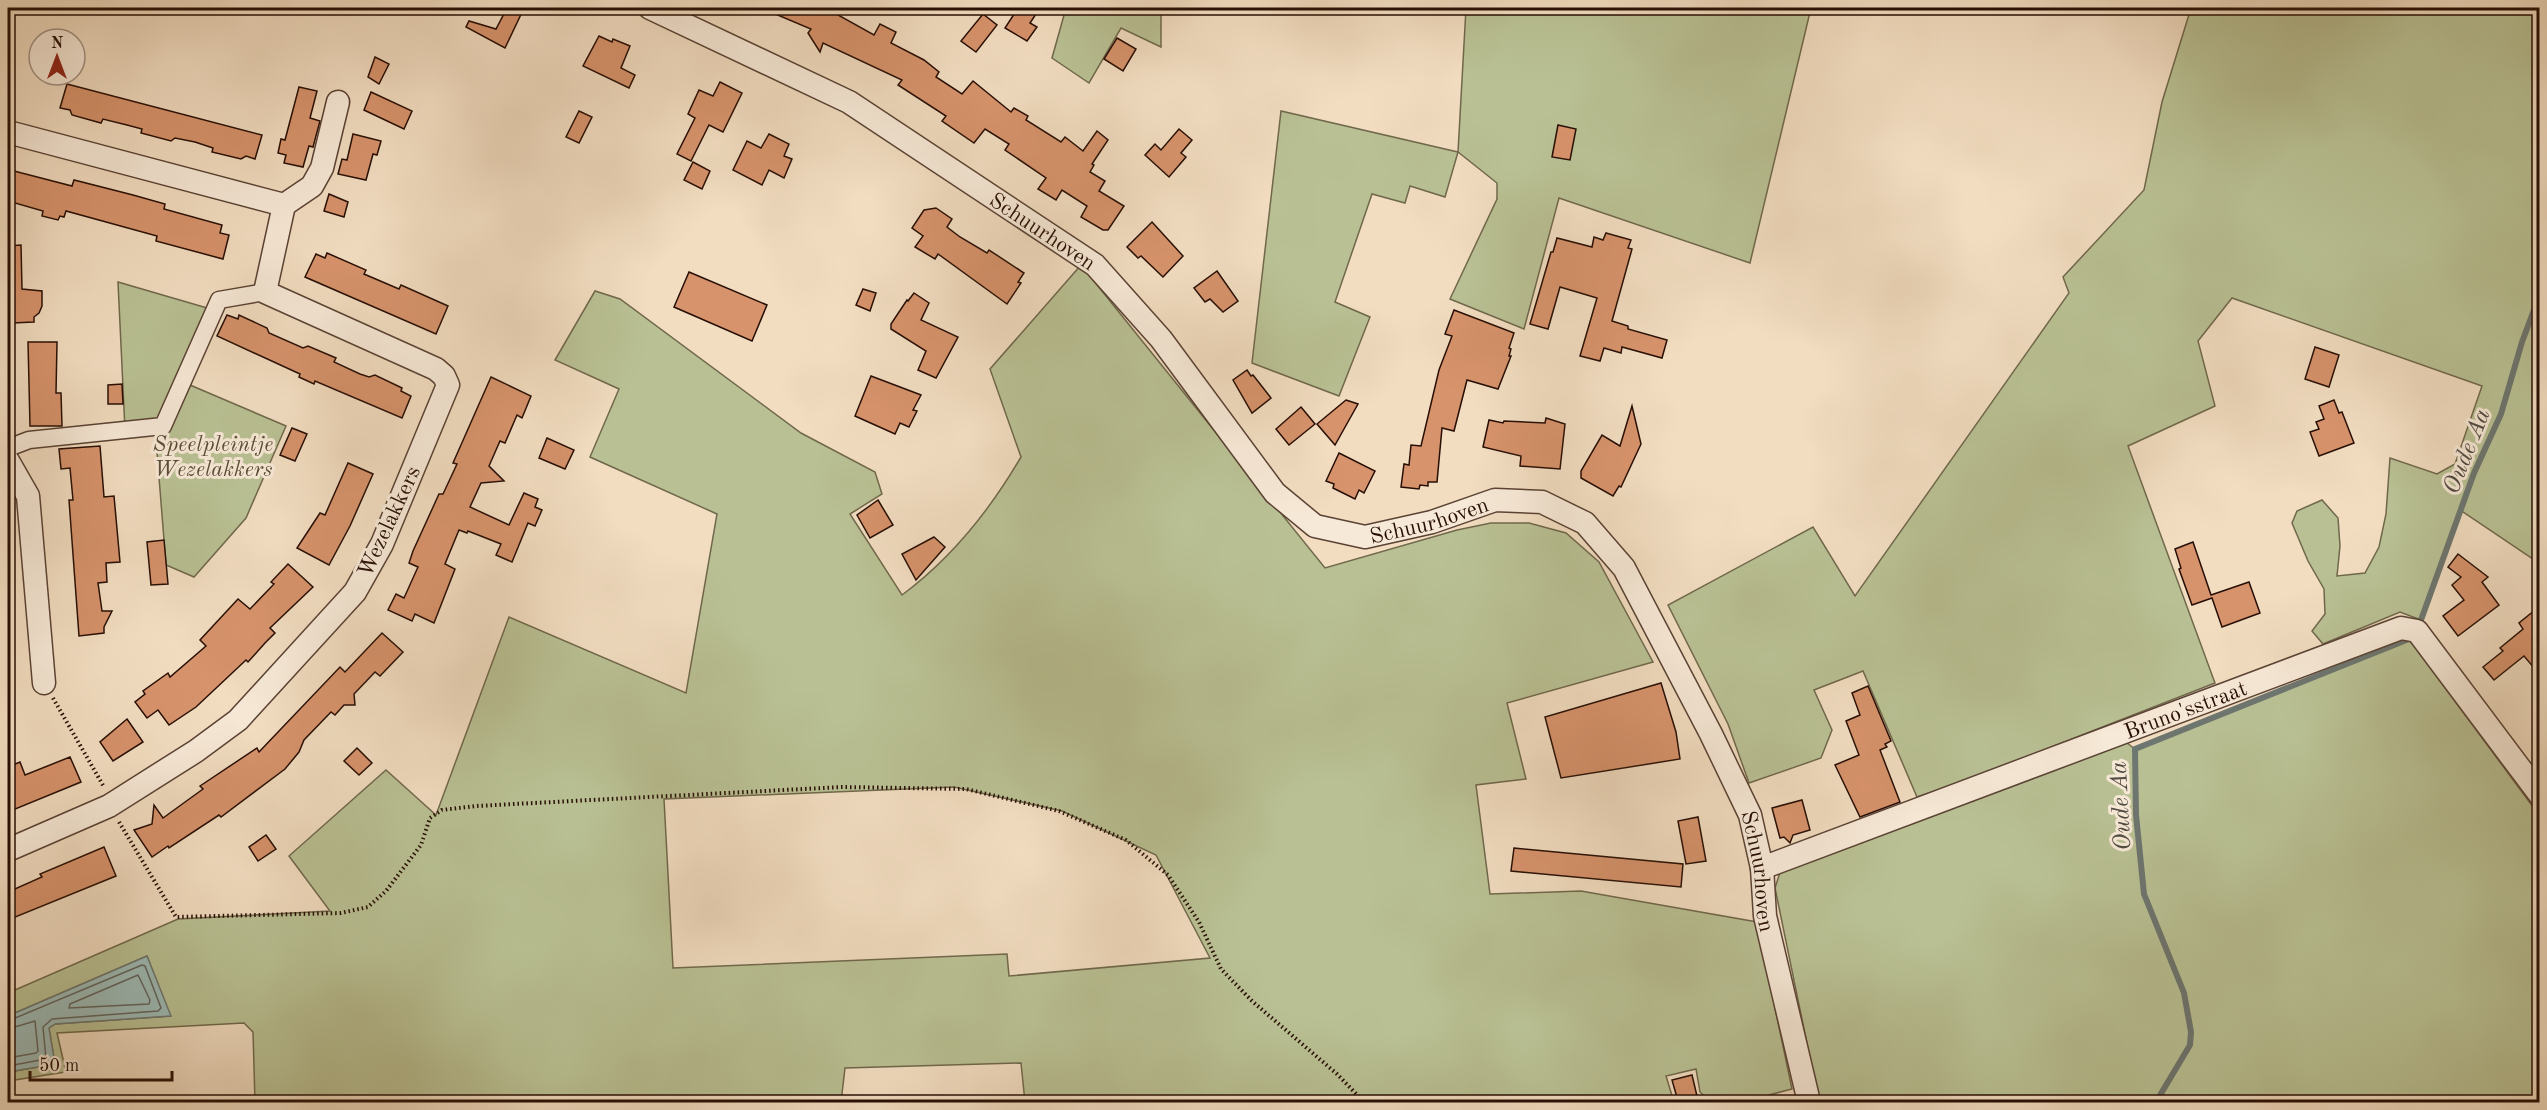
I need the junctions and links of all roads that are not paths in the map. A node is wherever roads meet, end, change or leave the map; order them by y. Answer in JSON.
{"nodes":[{"id":1,"x":650,"y":8,"type":"edge"},
{"id":2,"x":338,"y":102,"type":"dead end"},
{"id":3,"x":8,"y":132,"type":"edge"},
{"id":4,"x":284,"y":205,"type":"junction"},
{"id":5,"x":265,"y":292,"type":"junction"},
{"id":6,"x":8,"y":448,"type":"edge"},
{"id":7,"x":8,"y":461,"type":"edge"},
{"id":8,"x":18,"y":499,"type":"edge"},
{"id":9,"x":44,"y":683,"type":"road end"},
{"id":10,"x":2540,"y":795,"type":"edge"},
{"id":11,"x":8,"y":850,"type":"edge"},
{"id":12,"x":1762,"y":868,"type":"junction"},
{"id":13,"x":1809,"y":1102,"type":"edge"}],
"edges":[{"from":1,"to":12,"type":"street","name":"Schuurhoven"},
{"from":2,"to":4,"type":"street"},
{"from":3,"to":4,"type":"street"},
{"from":4,"to":5,"type":"street"},
{"from":5,"to":6,"type":"street"},
{"from":5,"to":11,"type":"street","name":"Wezelakkers"},
{"from":7,"to":8,"type":"street"},
{"from":8,"to":9,"type":"street"},
{"from":10,"to":12,"type":"street","name":"Bruno'sstraat"},
{"from":12,"to":13,"type":"street","name":"Schuurhoven"}]}
